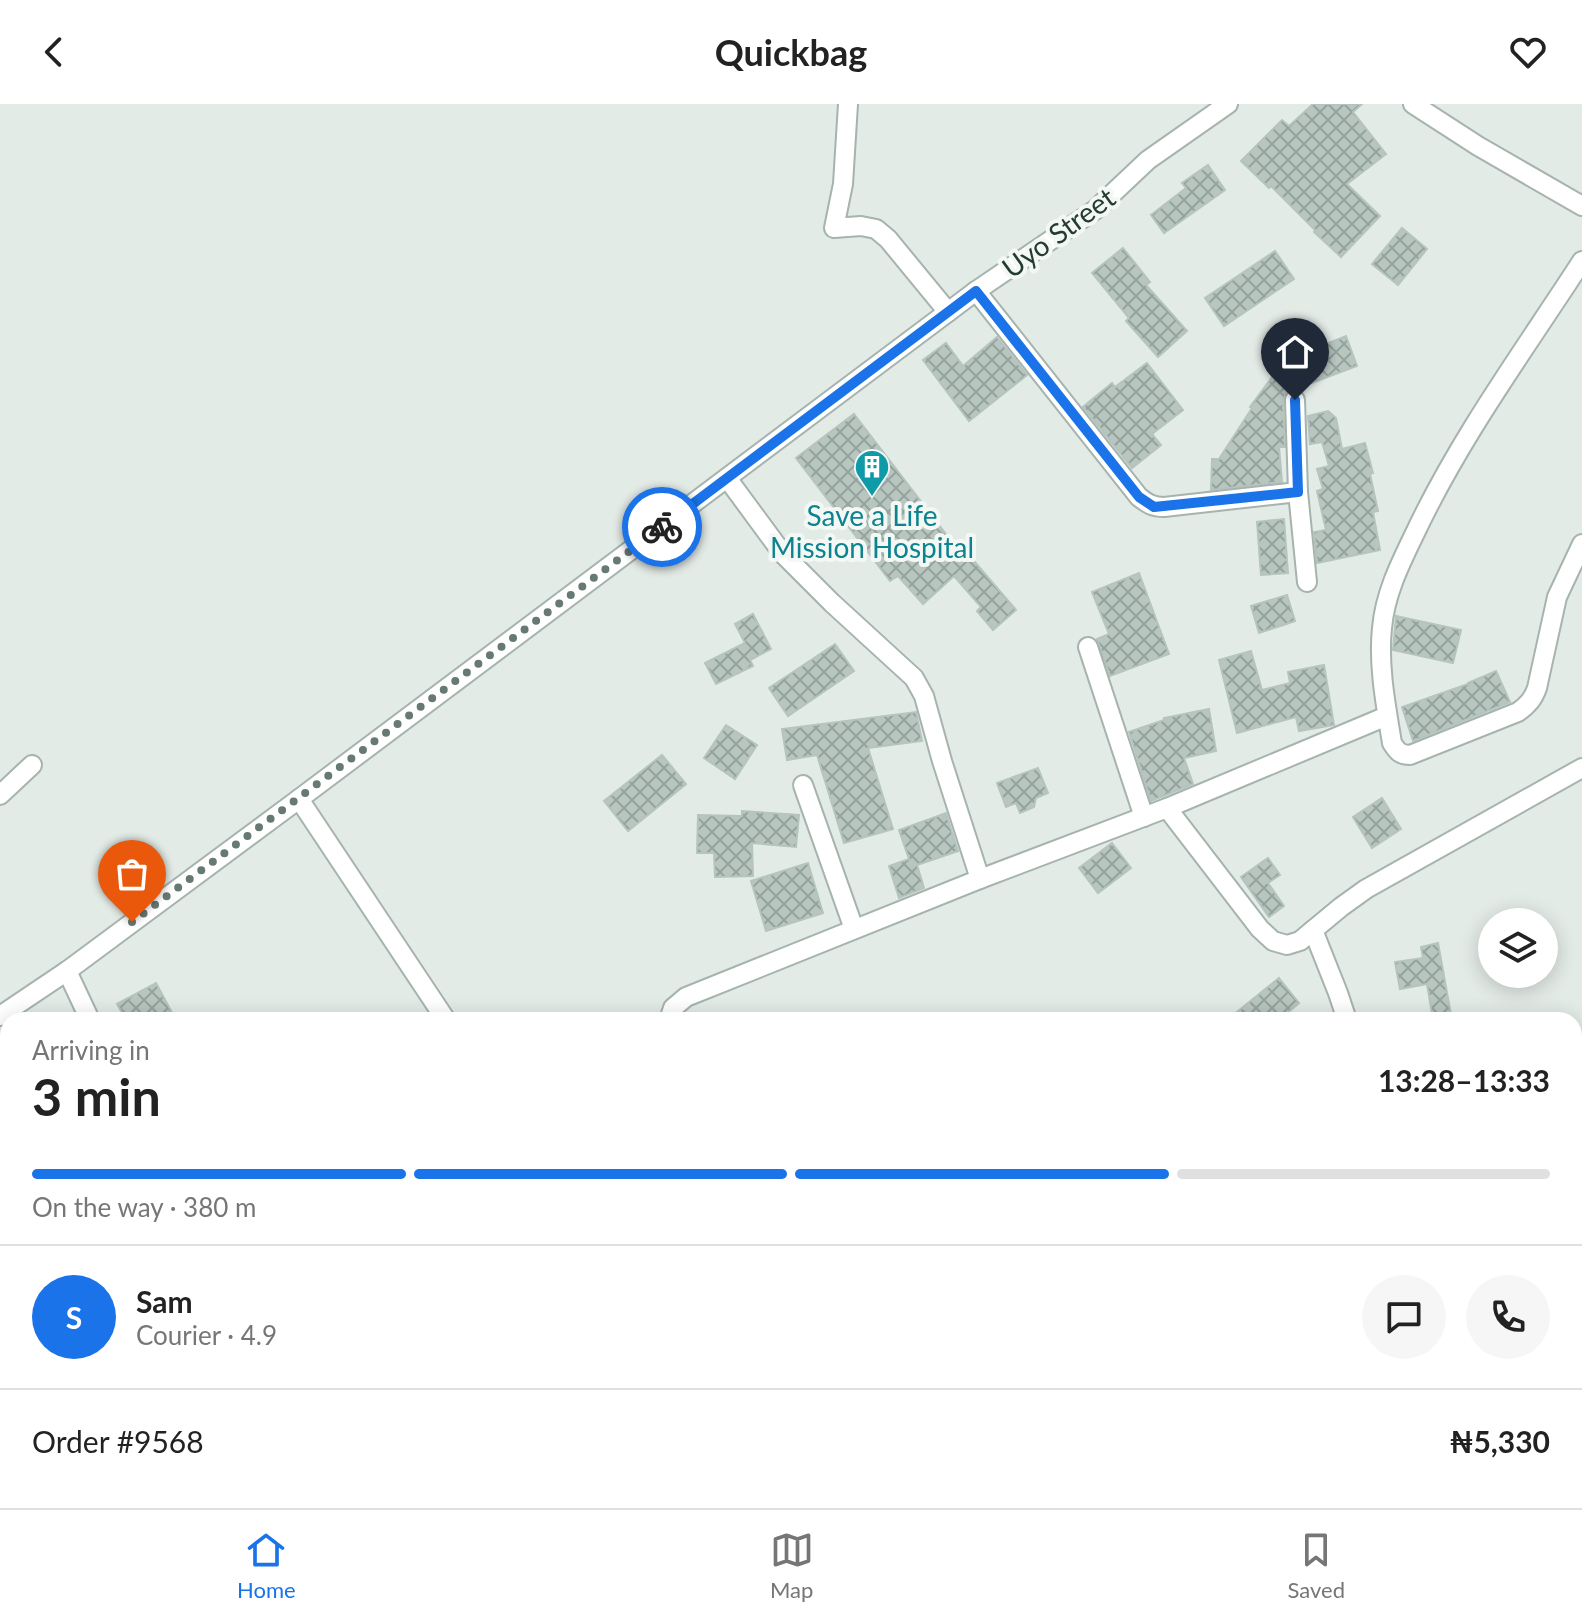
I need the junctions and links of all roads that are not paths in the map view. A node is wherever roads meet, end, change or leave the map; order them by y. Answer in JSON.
{"nodes":[{"id":1,"x":848,"y":104,"type":"edge"},
{"id":2,"x":1228,"y":104,"type":"edge"},
{"id":3,"x":1413,"y":104,"type":"edge"},
{"id":4,"x":1582,"y":206,"type":"edge"},
{"id":5,"x":1582,"y":261,"type":"edge"},
{"id":6,"x":976,"y":291,"type":"junction"},
{"id":7,"x":948,"y":312,"type":"junction"},
{"id":8,"x":1295,"y":400,"type":"dead end"},
{"id":9,"x":727,"y":478,"type":"junction"},
{"id":10,"x":1298,"y":492,"type":"junction"},
{"id":11,"x":1582,"y":544,"type":"edge"},
{"id":12,"x":1307,"y":582,"type":"dead end"},
{"id":13,"x":1088,"y":647,"type":"dead end"},
{"id":14,"x":1387,"y":716,"type":"junction"},
{"id":15,"x":32,"y":765,"type":"dead end"},
{"id":16,"x":1582,"y":768,"type":"edge"},
{"id":17,"x":803,"y":785,"type":"dead end"},
{"id":18,"x":0,"y":795,"type":"edge"},
{"id":19,"x":299,"y":799,"type":"junction"},
{"id":20,"x":1167,"y":808,"type":"junction"},
{"id":21,"x":1144,"y":817,"type":"junction"},
{"id":22,"x":980,"y":879,"type":"junction"},
{"id":23,"x":854,"y":929,"type":"junction"},
{"id":24,"x":1313,"y":930,"type":"junction"},
{"id":25,"x":67,"y":971,"type":"junction"},
{"id":26,"x":6,"y":1012,"type":"edge"},
{"id":27,"x":86,"y":1012,"type":"edge"},
{"id":28,"x":441,"y":1012,"type":"edge"},
{"id":29,"x":672,"y":1012,"type":"edge"},
{"id":30,"x":1344,"y":1012,"type":"edge"}],
"edges":[{"from":1,"to":7,"type":"street"},
{"from":2,"to":6,"type":"street","name":"Uyo Street"},
{"from":3,"to":4,"type":"street"},
{"from":5,"to":14,"type":"street"},
{"from":6,"to":7,"type":"street","name":"Uyo Street"},
{"from":6,"to":10,"type":"street"},
{"from":7,"to":9,"type":"street","name":"Uyo Street"},
{"from":8,"to":10,"type":"street"},
{"from":9,"to":19,"type":"street","name":"Uyo Street"},
{"from":9,"to":22,"type":"street"},
{"from":10,"to":12,"type":"street"},
{"from":11,"to":14,"type":"street"},
{"from":13,"to":21,"type":"street"},
{"from":14,"to":20,"type":"street"},
{"from":15,"to":18,"type":"street"},
{"from":16,"to":24,"type":"street"},
{"from":17,"to":23,"type":"street"},
{"from":19,"to":25,"type":"street","name":"Uyo Street"},
{"from":19,"to":28,"type":"street"},
{"from":20,"to":21,"type":"street"},
{"from":20,"to":24,"type":"street"},
{"from":21,"to":22,"type":"street"},
{"from":22,"to":23,"type":"street"},
{"from":23,"to":29,"type":"street"},
{"from":24,"to":30,"type":"street"},
{"from":25,"to":26,"type":"street","name":"Uyo Street"},
{"from":25,"to":27,"type":"street"}]}
